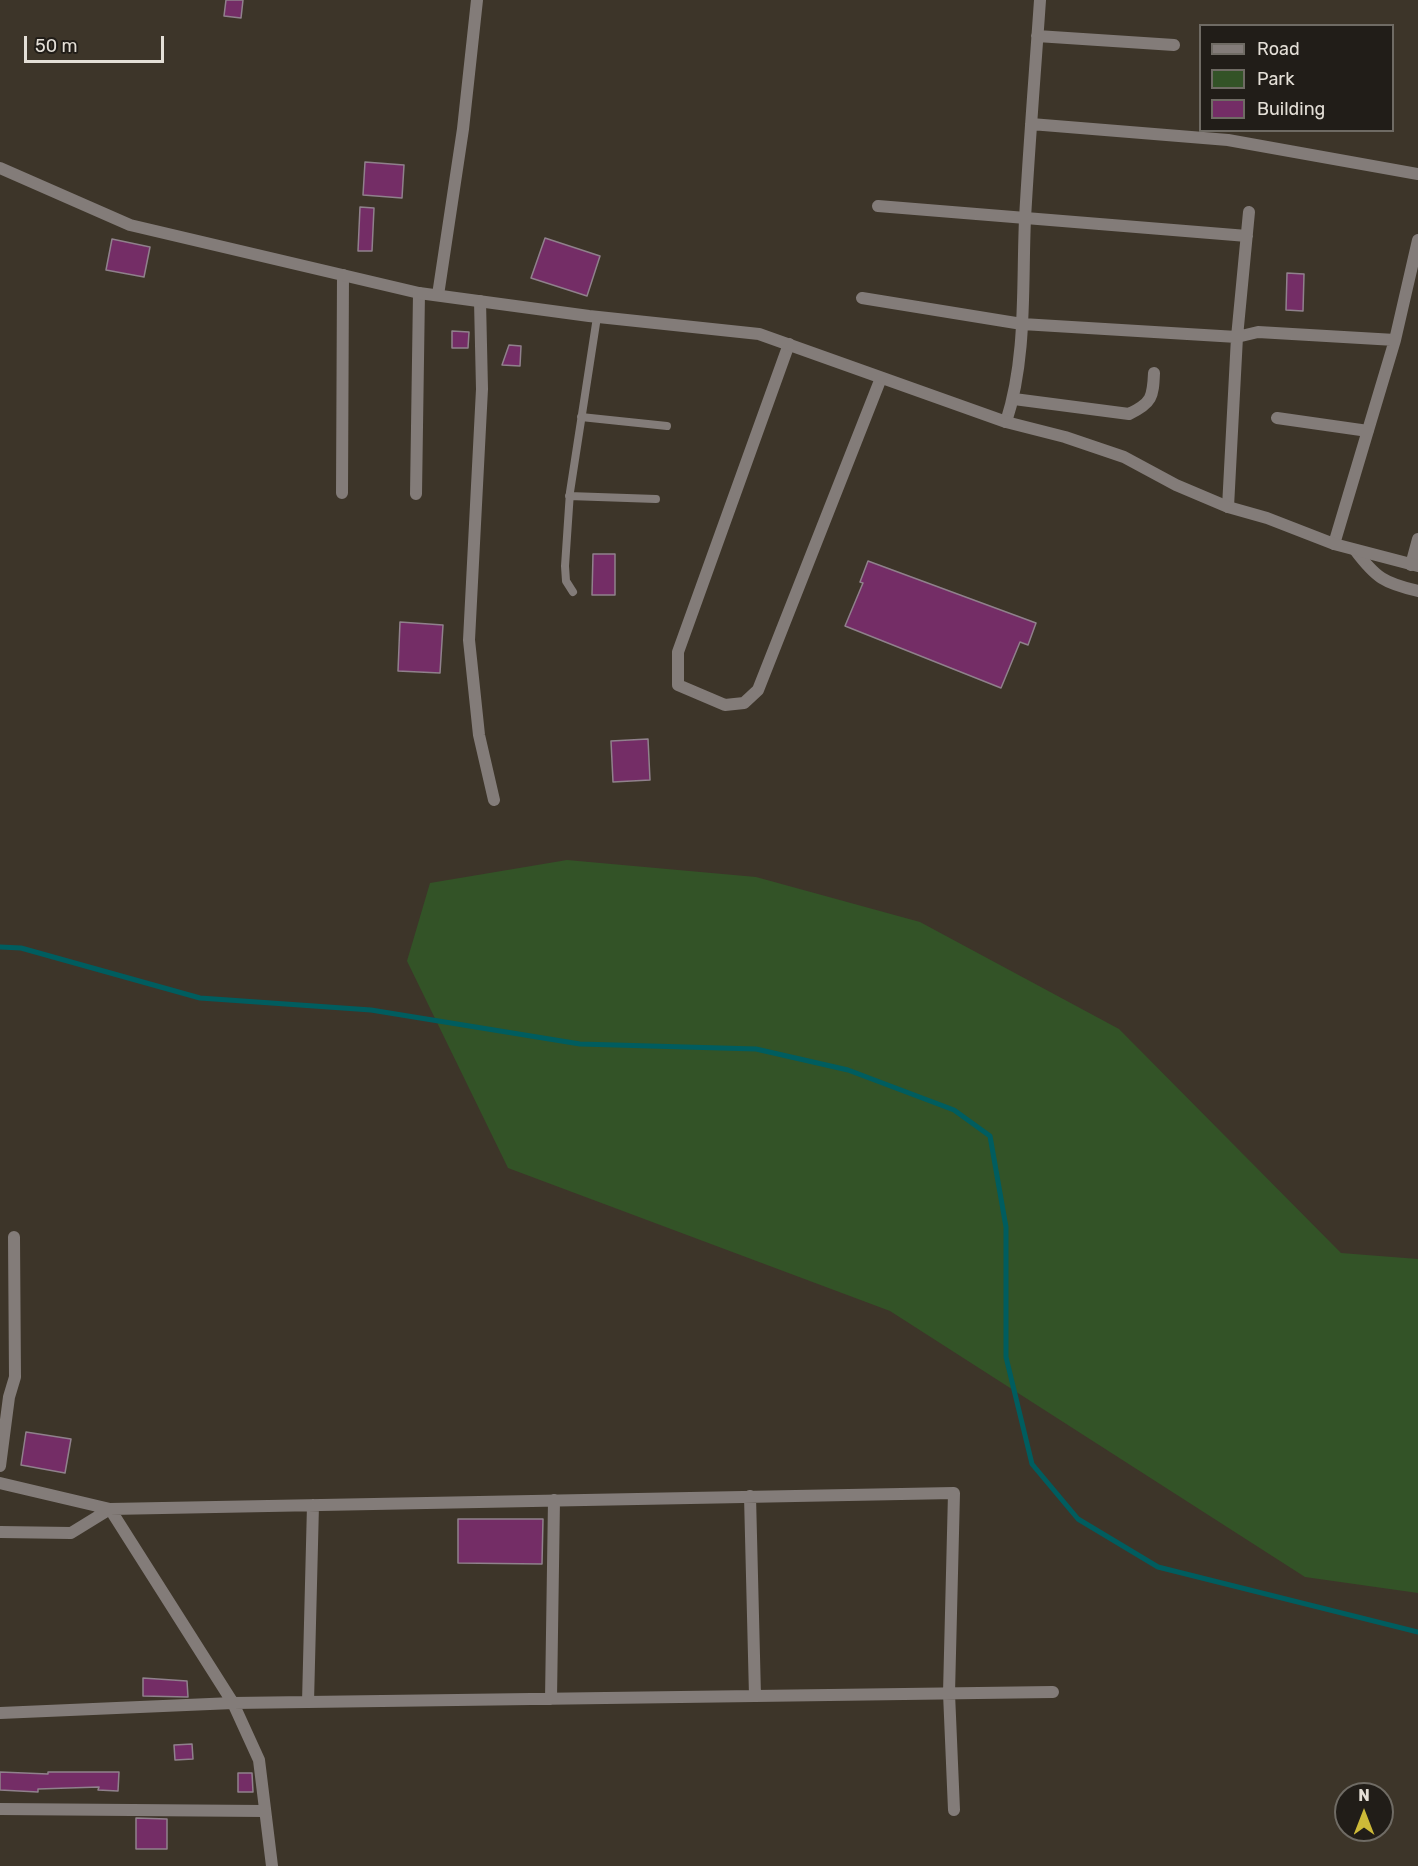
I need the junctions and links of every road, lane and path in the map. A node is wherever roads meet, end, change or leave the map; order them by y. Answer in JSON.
{"nodes":[{"id":1,"x":477,"y":0,"type":"edge"},
{"id":2,"x":1040,"y":0,"type":"edge"},
{"id":3,"x":1037,"y":36,"type":"junction"},
{"id":4,"x":1174,"y":45,"type":"dead end"},
{"id":5,"x":1031,"y":124,"type":"junction"},
{"id":6,"x":0,"y":168,"type":"edge"},
{"id":7,"x":1418,"y":174,"type":"edge"},
{"id":8,"x":878,"y":207,"type":"dead end"},
{"id":9,"x":1249,"y":212,"type":"dead end"},
{"id":10,"x":1025,"y":218,"type":"junction"},
{"id":11,"x":1247,"y":236,"type":"junction"},
{"id":12,"x":1418,"y":240,"type":"edge"},
{"id":13,"x":343,"y":275,"type":"junction"},
{"id":14,"x":419,"y":293,"type":"junction"},
{"id":15,"x":438,"y":295,"type":"junction"},
{"id":16,"x":862,"y":298,"type":"dead end"},
{"id":17,"x":480,"y":301,"type":"junction"},
{"id":18,"x":597,"y":317,"type":"junction"},
{"id":19,"x":1022,"y":324,"type":"junction"},
{"id":20,"x":1237,"y":337,"type":"junction"},
{"id":21,"x":1395,"y":340,"type":"junction"},
{"id":22,"x":789,"y":344,"type":"junction"},
{"id":23,"x":1154,"y":373,"type":"dead end"},
{"id":24,"x":881,"y":378,"type":"junction"},
{"id":25,"x":1014,"y":399,"type":"junction"},
{"id":26,"x":581,"y":417,"type":"junction"},
{"id":27,"x":1277,"y":418,"type":"dead end"},
{"id":28,"x":1006,"y":422,"type":"junction"},
{"id":29,"x":667,"y":426,"type":"dead end"},
{"id":30,"x":1368,"y":431,"type":"junction"},
{"id":31,"x":342,"y":493,"type":"dead end"},
{"id":32,"x":416,"y":494,"type":"dead end"},
{"id":33,"x":569,"y":496,"type":"junction"},
{"id":34,"x":656,"y":499,"type":"dead end"},
{"id":35,"x":1228,"y":507,"type":"junction"},
{"id":36,"x":1418,"y":539,"type":"edge"},
{"id":37,"x":1334,"y":544,"type":"junction"},
{"id":38,"x":1355,"y":550,"type":"junction"},
{"id":39,"x":1414,"y":565,"type":"edge"},
{"id":40,"x":1418,"y":591,"type":"edge"},
{"id":41,"x":573,"y":592,"type":"dead end"},
{"id":42,"x":494,"y":800,"type":"dead end"},
{"id":43,"x":14,"y":1237,"type":"dead end"},
{"id":44,"x":0,"y":1466,"type":"edge"},
{"id":45,"x":0,"y":1483,"type":"edge"},
{"id":46,"x":750,"y":1497,"type":"junction"},
{"id":47,"x":554,"y":1500,"type":"junction"},
{"id":48,"x":313,"y":1505,"type":"junction"},
{"id":49,"x":110,"y":1509,"type":"junction"},
{"id":50,"x":0,"y":1532,"type":"edge"},
{"id":51,"x":1053,"y":1692,"type":"dead end"},
{"id":52,"x":950,"y":1694,"type":"junction"},
{"id":53,"x":755,"y":1696,"type":"junction"},
{"id":54,"x":551,"y":1699,"type":"junction"},
{"id":55,"x":308,"y":1702,"type":"junction"},
{"id":56,"x":232,"y":1703,"type":"junction"},
{"id":57,"x":0,"y":1713,"type":"edge"},
{"id":58,"x":0,"y":1809,"type":"edge"},
{"id":59,"x":954,"y":1810,"type":"dead end"},
{"id":60,"x":264,"y":1811,"type":"junction"},
{"id":61,"x":272,"y":1866,"type":"edge"}],
"edges":[{"from":1,"to":15,"type":"street"},
{"from":2,"to":3,"type":"street"},
{"from":3,"to":4,"type":"street"},
{"from":3,"to":5,"type":"street"},
{"from":5,"to":7,"type":"street"},
{"from":5,"to":10,"type":"street"},
{"from":6,"to":13,"type":"street"},
{"from":8,"to":10,"type":"street"},
{"from":9,"to":11,"type":"street"},
{"from":10,"to":11,"type":"street"},
{"from":10,"to":19,"type":"street"},
{"from":11,"to":20,"type":"street"},
{"from":12,"to":21,"type":"street"},
{"from":13,"to":14,"type":"street"},
{"from":13,"to":31,"type":"street"},
{"from":14,"to":15,"type":"street"},
{"from":14,"to":32,"type":"street"},
{"from":15,"to":17,"type":"street"},
{"from":16,"to":19,"type":"street"},
{"from":17,"to":18,"type":"street"},
{"from":17,"to":42,"type":"street"},
{"from":18,"to":22,"type":"street"},
{"from":18,"to":26,"type":"lane"},
{"from":19,"to":20,"type":"street"},
{"from":19,"to":25,"type":"street"},
{"from":20,"to":21,"type":"street"},
{"from":20,"to":35,"type":"street"},
{"from":21,"to":30,"type":"street"},
{"from":22,"to":24,"type":"street"},
{"from":22,"to":24,"type":"street"},
{"from":23,"to":25,"type":"street"},
{"from":24,"to":28,"type":"street"},
{"from":25,"to":28,"type":"street"},
{"from":26,"to":29,"type":"lane"},
{"from":26,"to":33,"type":"lane"},
{"from":27,"to":30,"type":"street"},
{"from":28,"to":35,"type":"street"},
{"from":30,"to":37,"type":"street"},
{"from":33,"to":34,"type":"lane"},
{"from":33,"to":41,"type":"lane"},
{"from":35,"to":37,"type":"street"},
{"from":36,"to":39,"type":"street"},
{"from":37,"to":38,"type":"street"},
{"from":38,"to":39,"type":"street"},
{"from":38,"to":40,"type":"street"},
{"from":43,"to":44,"type":"street"},
{"from":45,"to":49,"type":"street"},
{"from":46,"to":47,"type":"street"},
{"from":46,"to":52,"type":"street"},
{"from":46,"to":53,"type":"street"},
{"from":47,"to":48,"type":"street"},
{"from":47,"to":54,"type":"street"},
{"from":48,"to":49,"type":"street"},
{"from":48,"to":55,"type":"street"},
{"from":49,"to":50,"type":"street"},
{"from":49,"to":56,"type":"street"},
{"from":51,"to":52,"type":"street"},
{"from":52,"to":53,"type":"street"},
{"from":52,"to":59,"type":"street"},
{"from":53,"to":54,"type":"street"},
{"from":54,"to":55,"type":"street"},
{"from":55,"to":56,"type":"street"},
{"from":56,"to":57,"type":"street"},
{"from":56,"to":60,"type":"street"},
{"from":58,"to":60,"type":"street"},
{"from":60,"to":61,"type":"street"}]}
